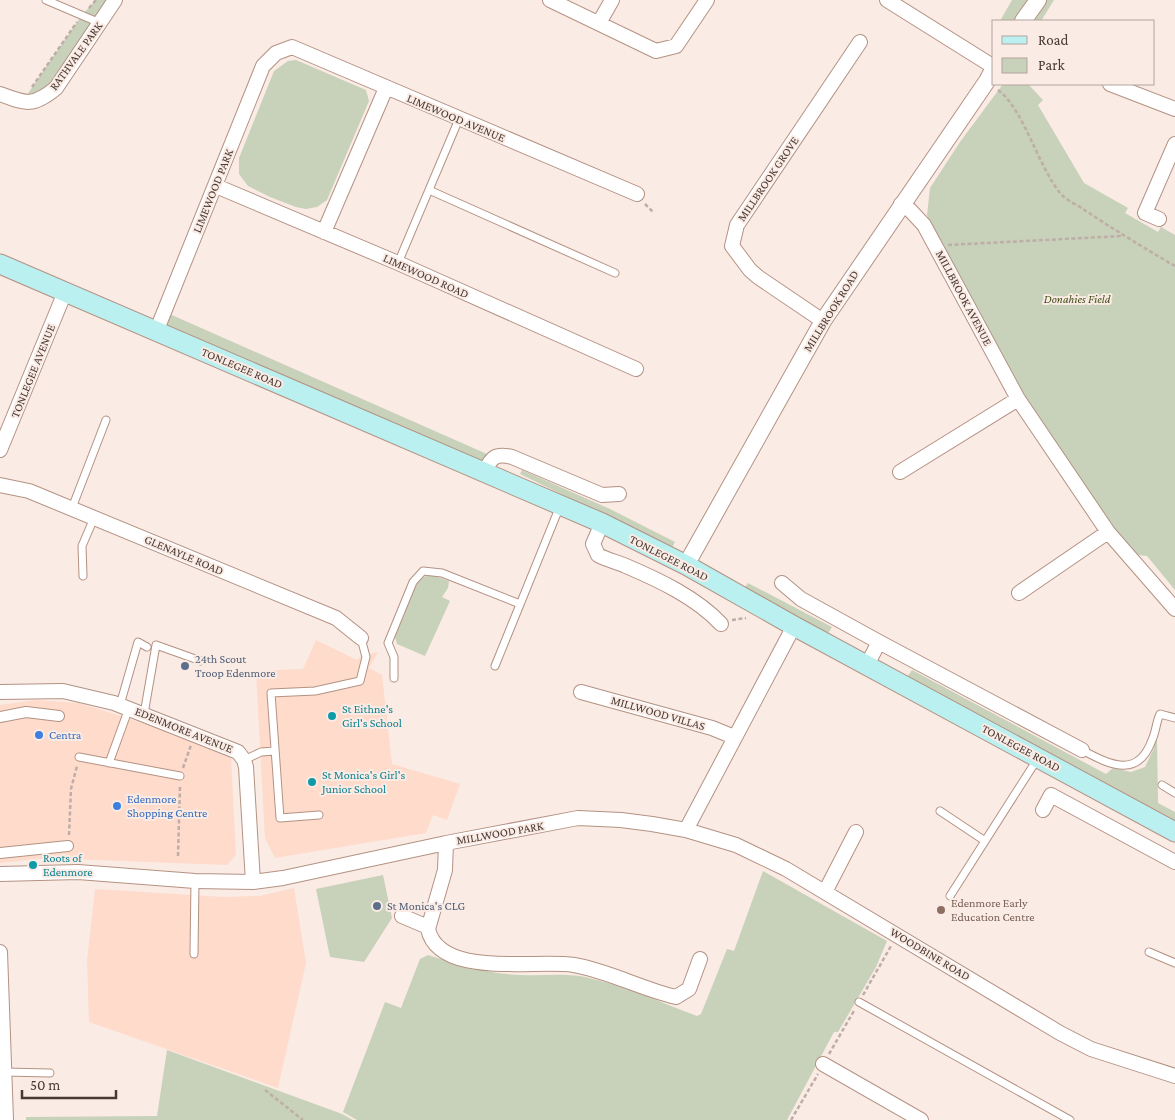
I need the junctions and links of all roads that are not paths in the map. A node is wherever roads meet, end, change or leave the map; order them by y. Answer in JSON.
{"nodes":[{"id":1,"x":46,"y":0,"type":"edge"},
{"id":2,"x":115,"y":0,"type":"edge"},
{"id":3,"x":550,"y":0,"type":"edge"},
{"id":4,"x":612,"y":0,"type":"edge"},
{"id":5,"x":707,"y":0,"type":"edge"},
{"id":6,"x":887,"y":0,"type":"edge"},
{"id":7,"x":1038,"y":0,"type":"edge"},
{"id":8,"x":1024,"y":20,"type":"edge"},
{"id":9,"x":100,"y":23,"type":"junction"},
{"id":10,"x":598,"y":24,"type":"junction"},
{"id":11,"x":860,"y":42,"type":"dead end"},
{"id":12,"x":276,"y":53,"type":"joint"},
{"id":13,"x":991,"y":72,"type":"edge"},
{"id":14,"x":1113,"y":85,"type":"edge"},
{"id":15,"x":386,"y":88,"type":"junction"},
{"id":16,"x":0,"y":94,"type":"edge"},
{"id":17,"x":1175,"y":109,"type":"edge"},
{"id":18,"x":459,"y":119,"type":"junction"},
{"id":19,"x":1175,"y":144,"type":"edge"},
{"id":20,"x":216,"y":186,"type":"junction"},
{"id":21,"x":429,"y":190,"type":"junction"},
{"id":22,"x":636,"y":194,"type":"dead end"},
{"id":23,"x":901,"y":204,"type":"junction"},
{"id":24,"x":1159,"y":219,"type":"dead end"},
{"id":25,"x":324,"y":232,"type":"junction"},
{"id":26,"x":398,"y":263,"type":"junction"},
{"id":27,"x":0,"y":264,"type":"edge"},
{"id":28,"x":615,"y":273,"type":"dead end"},
{"id":29,"x":65,"y":292,"type":"junction"},
{"id":30,"x":823,"y":321,"type":"junction"},
{"id":31,"x":156,"y":332,"type":"junction"},
{"id":32,"x":636,"y":369,"type":"dead end"},
{"id":33,"x":1018,"y":399,"type":"junction"},
{"id":34,"x":106,"y":420,"type":"dead end"},
{"id":35,"x":1,"y":446,"type":"edge"},
{"id":36,"x":484,"y":472,"type":"junction"},
{"id":37,"x":900,"y":472,"type":"dead end"},
{"id":38,"x":0,"y":485,"type":"edge"},
{"id":39,"x":619,"y":494,"type":"dead end"},
{"id":40,"x":560,"y":505,"type":"junction"},
{"id":41,"x":72,"y":508,"type":"junction"},
{"id":42,"x":94,"y":518,"type":"junction"},
{"id":43,"x":602,"y":524,"type":"junction"},
{"id":44,"x":1108,"y":532,"type":"junction"},
{"id":45,"x":686,"y":565,"type":"junction"},
{"id":46,"x":83,"y":576,"type":"dead end"},
{"id":47,"x":782,"y":583,"type":"dead end"},
{"id":48,"x":1019,"y":593,"type":"dead end"},
{"id":49,"x":520,"y":604,"type":"junction"},
{"id":50,"x":1175,"y":609,"type":"edge"},
{"id":51,"x":721,"y":624,"type":"road end"},
{"id":52,"x":794,"y":626,"type":"junction"},
{"id":53,"x":361,"y":638,"type":"joint"},
{"id":54,"x":879,"y":642,"type":"junction"},
{"id":55,"x":148,"y":647,"type":"dead end"},
{"id":56,"x":201,"y":661,"type":"dead end"},
{"id":57,"x":867,"y":665,"type":"junction"},
{"id":58,"x":496,"y":666,"type":"dead end"},
{"id":59,"x":394,"y":678,"type":"dead end"},
{"id":60,"x":0,"y":692,"type":"edge"},
{"id":61,"x":581,"y":692,"type":"dead end"},
{"id":62,"x":125,"y":707,"type":"junction"},
{"id":63,"x":144,"y":714,"type":"junction"},
{"id":64,"x":59,"y":716,"type":"dead end"},
{"id":65,"x":0,"y":717,"type":"edge"},
{"id":66,"x":1175,"y":718,"type":"edge"},
{"id":67,"x":734,"y":737,"type":"junction"},
{"id":68,"x":1082,"y":750,"type":"joint"},
{"id":69,"x":276,"y":751,"type":"junction"},
{"id":70,"x":79,"y":757,"type":"road end"},
{"id":71,"x":1038,"y":757,"type":"junction"},
{"id":72,"x":244,"y":760,"type":"junction"},
{"id":73,"x":109,"y":763,"type":"junction"},
{"id":74,"x":180,"y":776,"type":"road end"},
{"id":75,"x":1162,"y":785,"type":"dead end"},
{"id":76,"x":1175,"y":793,"type":"edge"},
{"id":77,"x":1043,"y":810,"type":"dead end"},
{"id":78,"x":940,"y":811,"type":"dead end"},
{"id":79,"x":319,"y":815,"type":"dead end"},
{"id":80,"x":686,"y":830,"type":"junction"},
{"id":81,"x":856,"y":832,"type":"dead end"},
{"id":82,"x":1175,"y":832,"type":"edge"},
{"id":83,"x":984,"y":841,"type":"junction"},
{"id":84,"x":446,"y":843,"type":"junction"},
{"id":85,"x":68,"y":846,"type":"road end"},
{"id":86,"x":0,"y":853,"type":"edge"},
{"id":87,"x":1175,"y":862,"type":"edge"},
{"id":88,"x":0,"y":874,"type":"edge"},
{"id":89,"x":195,"y":881,"type":"junction"},
{"id":90,"x":253,"y":882,"type":"junction"},
{"id":91,"x":825,"y":892,"type":"junction"},
{"id":92,"x":950,"y":896,"type":"dead end"},
{"id":93,"x":402,"y":916,"type":"dead end"},
{"id":94,"x":428,"y":927,"type":"junction"},
{"id":95,"x":0,"y":952,"type":"edge"},
{"id":96,"x":1149,"y":952,"type":"dead end"},
{"id":97,"x":194,"y":954,"type":"dead end"},
{"id":98,"x":700,"y":959,"type":"dead end"},
{"id":99,"x":1175,"y":963,"type":"edge"},
{"id":100,"x":859,"y":1002,"type":"road end"},
{"id":101,"x":823,"y":1064,"type":"road end"},
{"id":102,"x":2,"y":1066,"type":"edge"},
{"id":103,"x":50,"y":1073,"type":"dead end"},
{"id":104,"x":1175,"y":1076,"type":"edge"},
{"id":105,"x":6,"y":1120,"type":"edge"},
{"id":106,"x":921,"y":1120,"type":"edge"},
{"id":107,"x":1070,"y":1120,"type":"edge"}],
"edges":[{"from":1,"to":9,"type":"lane"},
{"from":2,"to":9,"type":"street","name":"RATHVALE PARK"},
{"from":3,"to":10,"type":"street"},
{"from":4,"to":10,"type":"street"},
{"from":5,"to":10,"type":"street"},
{"from":6,"to":13,"type":"street"},
{"from":7,"to":8,"type":"street"},
{"from":9,"to":16,"type":"street","name":"RATHVALE PARK"},
{"from":11,"to":30,"type":"street","name":"MILLBROOK GROVE"},
{"from":12,"to":15,"type":"street","name":"LIMEWOOD AVENUE"},
{"from":12,"to":20,"type":"street","name":"LIMEWOOD PARK"},
{"from":13,"to":23,"type":"street","name":"MILLBROOK ROAD"},
{"from":14,"to":17,"type":"street"},
{"from":15,"to":18,"type":"street","name":"LIMEWOOD AVENUE"},
{"from":15,"to":25,"type":"street"},
{"from":18,"to":21,"type":"lane"},
{"from":18,"to":22,"type":"street","name":"LIMEWOOD AVENUE"},
{"from":19,"to":24,"type":"street"},
{"from":20,"to":25,"type":"street","name":"LIMEWOOD ROAD"},
{"from":20,"to":31,"type":"street","name":"LIMEWOOD PARK"},
{"from":21,"to":26,"type":"lane"},
{"from":21,"to":28,"type":"lane"},
{"from":23,"to":30,"type":"street","name":"MILLBROOK ROAD"},
{"from":23,"to":33,"type":"street","name":"MILLBROOK AVENUE"},
{"from":25,"to":26,"type":"street","name":"LIMEWOOD ROAD"},
{"from":26,"to":32,"type":"street","name":"LIMEWOOD ROAD"},
{"from":27,"to":29,"type":"main road","name":"TONLEGEE ROAD"},
{"from":29,"to":31,"type":"main road","name":"TONLEGEE ROAD"},
{"from":29,"to":35,"type":"street","name":"TONLEGEE AVENUE"},
{"from":30,"to":45,"type":"street","name":"MILLBROOK ROAD"},
{"from":31,"to":36,"type":"main road","name":"TONLEGEE ROAD"},
{"from":33,"to":37,"type":"street"},
{"from":33,"to":44,"type":"street","name":"MILLBROOK AVENUE"},
{"from":34,"to":41,"type":"lane"},
{"from":36,"to":39,"type":"street"},
{"from":36,"to":40,"type":"main road","name":"TONLEGEE ROAD"},
{"from":38,"to":41,"type":"street","name":"GLENAYLE ROAD"},
{"from":40,"to":43,"type":"main road","name":"TONLEGEE ROAD"},
{"from":40,"to":49,"type":"lane"},
{"from":41,"to":42,"type":"street","name":"GLENAYLE ROAD"},
{"from":42,"to":46,"type":"lane"},
{"from":42,"to":53,"type":"street","name":"GLENAYLE ROAD"},
{"from":43,"to":45,"type":"main road","name":"TONLEGEE ROAD"},
{"from":43,"to":51,"type":"street","name":"TONLEGEE ROAD"},
{"from":44,"to":48,"type":"street"},
{"from":44,"to":50,"type":"street","name":"MILLBROOK AVENUE"},
{"from":45,"to":52,"type":"main road","name":"TONLEGEE ROAD"},
{"from":47,"to":54,"type":"street"},
{"from":49,"to":58,"type":"lane"},
{"from":49,"to":59,"type":"lane"},
{"from":52,"to":57,"type":"main road","name":"TONLEGEE ROAD"},
{"from":52,"to":67,"type":"street"},
{"from":53,"to":69,"type":"lane"},
{"from":54,"to":57,"type":"street"},
{"from":54,"to":68,"type":"street"},
{"from":55,"to":62,"type":"lane"},
{"from":56,"to":63,"type":"lane"},
{"from":57,"to":71,"type":"main road","name":"TONLEGEE ROAD"},
{"from":60,"to":62,"type":"street","name":"EDENMORE AVENUE"},
{"from":61,"to":67,"type":"street","name":"MILLWOOD VILLAS"},
{"from":62,"to":63,"type":"street","name":"EDENMORE AVENUE"},
{"from":62,"to":73,"type":"lane"},
{"from":63,"to":72,"type":"street","name":"EDENMORE AVENUE"},
{"from":64,"to":65,"type":"street"},
{"from":66,"to":68,"type":"lane"},
{"from":67,"to":80,"type":"street"},
{"from":69,"to":72,"type":"lane"},
{"from":69,"to":79,"type":"lane"},
{"from":70,"to":73,"type":"lane"},
{"from":71,"to":82,"type":"main road","name":"TONLEGEE ROAD"},
{"from":71,"to":83,"type":"lane"},
{"from":72,"to":90,"type":"street","name":"EDENMORE AVENUE"},
{"from":73,"to":74,"type":"lane"},
{"from":75,"to":76,"type":"lane"},
{"from":77,"to":87,"type":"street"},
{"from":78,"to":83,"type":"lane"},
{"from":80,"to":84,"type":"street","name":"MILLWOOD PARK"},
{"from":80,"to":91,"type":"street","name":"WOODBINE ROAD"},
{"from":81,"to":91,"type":"street"},
{"from":83,"to":92,"type":"lane"},
{"from":84,"to":90,"type":"street"},
{"from":84,"to":94,"type":"street","name":"MILLWOOD PARK"},
{"from":85,"to":86,"type":"street"},
{"from":88,"to":89,"type":"street"},
{"from":89,"to":90,"type":"street"},
{"from":89,"to":97,"type":"lane"},
{"from":91,"to":104,"type":"street","name":"WOODBINE ROAD"},
{"from":93,"to":94,"type":"street"},
{"from":94,"to":98,"type":"street"},
{"from":95,"to":102,"type":"street"},
{"from":96,"to":99,"type":"lane"},
{"from":100,"to":107,"type":"lane"},
{"from":101,"to":106,"type":"street"},
{"from":102,"to":103,"type":"lane"},
{"from":102,"to":105,"type":"street"}]}
